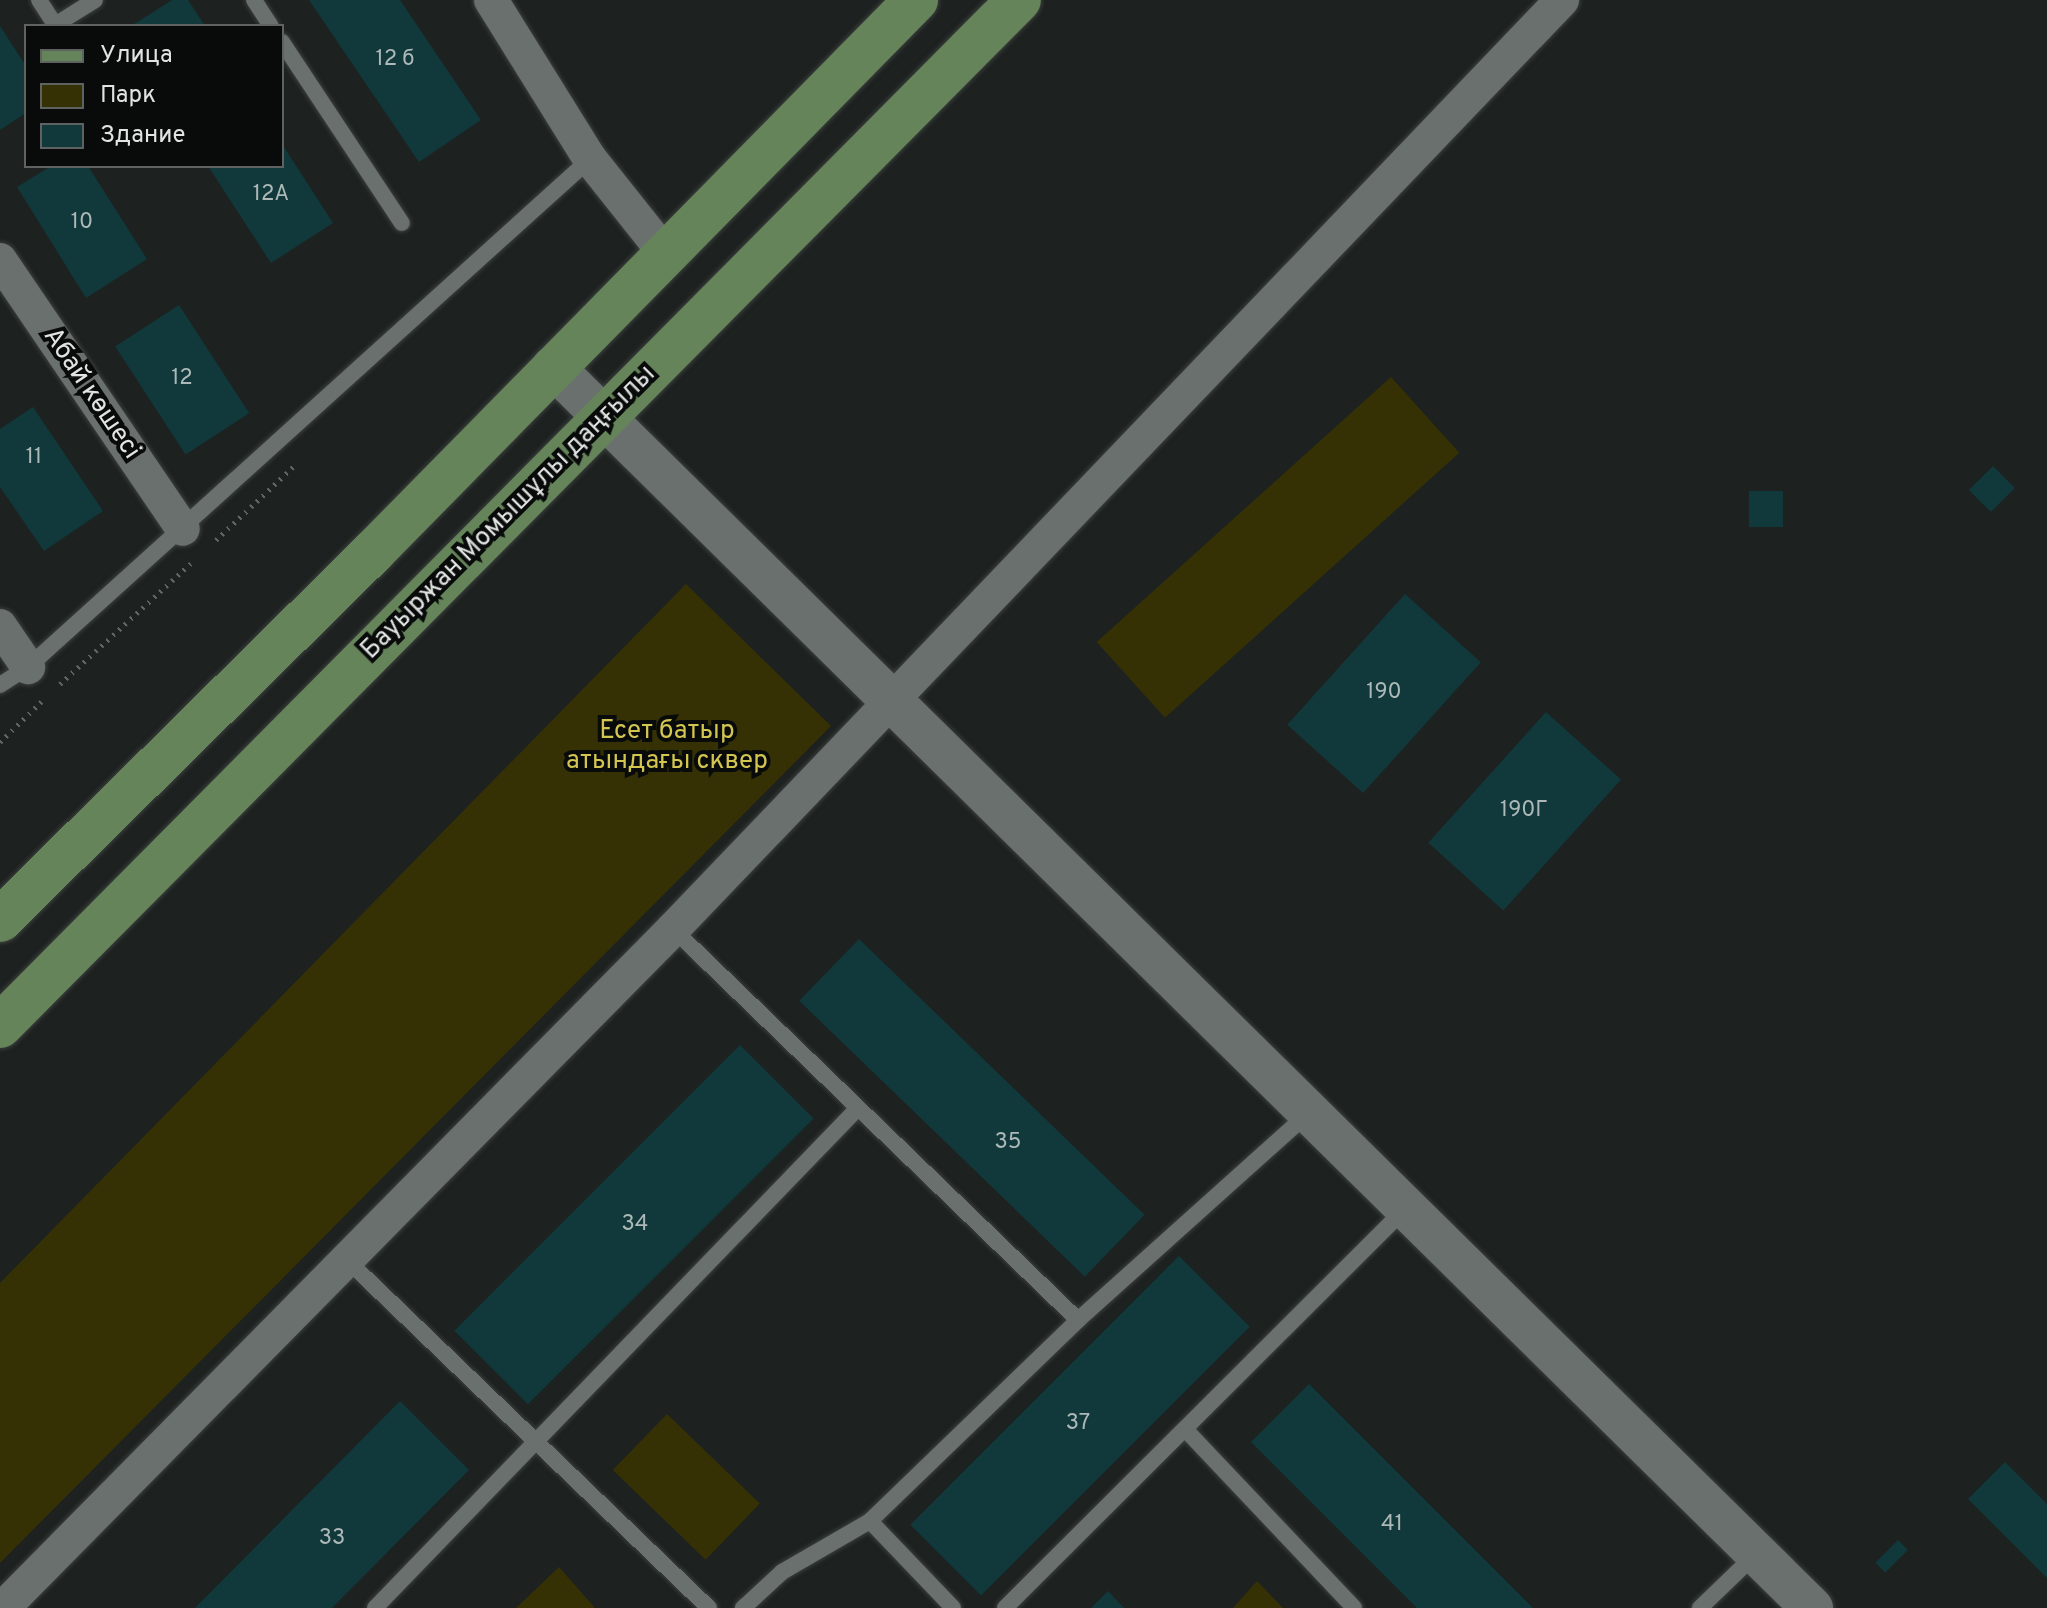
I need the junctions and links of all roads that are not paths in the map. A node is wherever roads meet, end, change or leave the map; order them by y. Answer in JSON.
{"nodes":[{"id":1,"x":39,"y":0,"type":"edge"},
{"id":2,"x":95,"y":0,"type":"edge"},
{"id":3,"x":254,"y":0,"type":"edge"},
{"id":4,"x":491,"y":0,"type":"edge"},
{"id":5,"x":916,"y":0,"type":"edge"},
{"id":6,"x":1019,"y":0,"type":"edge"},
{"id":7,"x":1562,"y":0,"type":"edge"},
{"id":8,"x":54,"y":24,"type":"edge"},
{"id":9,"x":57,"y":24,"type":"edge"},
{"id":10,"x":270,"y":24,"type":"edge"},
{"id":11,"x":284,"y":45,"type":"edge"},
{"id":12,"x":590,"y":159,"type":"junction"},
{"id":13,"x":402,"y":223,"type":"dead end"},
{"id":14,"x":664,"y":252,"type":"junction"},
{"id":15,"x":0,"y":260,"type":"edge"},
{"id":16,"x":553,"y":367,"type":"junction"},
{"id":17,"x":604,"y":418,"type":"junction"},
{"id":18,"x":183,"y":529,"type":"junction"},
{"id":19,"x":0,"y":626,"type":"edge"},
{"id":20,"x":14,"y":676,"type":"edge"},
{"id":21,"x":891,"y":697,"type":"junction"},
{"id":22,"x":0,"y":920,"type":"edge"},
{"id":23,"x":673,"y":929,"type":"junction"},
{"id":24,"x":0,"y":1026,"type":"edge"},
{"id":25,"x":858,"y":1108,"type":"junction"},
{"id":26,"x":1311,"y":1111,"type":"junction"},
{"id":27,"x":1408,"y":1207,"type":"junction"},
{"id":28,"x":347,"y":1260,"type":"junction"},
{"id":29,"x":1078,"y":1320,"type":"junction"},
{"id":30,"x":1185,"y":1429,"type":"junction"},
{"id":31,"x":535,"y":1444,"type":"junction"},
{"id":32,"x":870,"y":1521,"type":"junction"},
{"id":33,"x":1758,"y":1552,"type":"junction"},
{"id":34,"x":3,"y":1608,"type":"edge"},
{"id":35,"x":375,"y":1608,"type":"edge"},
{"id":36,"x":709,"y":1608,"type":"edge"},
{"id":37,"x":743,"y":1608,"type":"edge"},
{"id":38,"x":953,"y":1608,"type":"edge"},
{"id":39,"x":1005,"y":1608,"type":"edge"},
{"id":40,"x":1354,"y":1608,"type":"edge"},
{"id":41,"x":1700,"y":1608,"type":"edge"},
{"id":42,"x":1812,"y":1608,"type":"edge"}],
"edges":[{"from":1,"to":8,"type":"lane"},
{"from":2,"to":9,"type":"lane"},
{"from":3,"to":10,"type":"lane"},
{"from":4,"to":12,"type":"street"},
{"from":5,"to":14,"type":"main road"},
{"from":6,"to":17,"type":"main road","name":"Бауыржан Момышұлы даңғылы"},
{"from":7,"to":21,"type":"street"},
{"from":11,"to":13,"type":"lane"},
{"from":12,"to":14,"type":"street"},
{"from":12,"to":18,"type":"lane"},
{"from":14,"to":16,"type":"main road"},
{"from":15,"to":18,"type":"street","name":"Абай көшесі"},
{"from":16,"to":17,"type":"street"},
{"from":16,"to":22,"type":"main road"},
{"from":17,"to":21,"type":"street"},
{"from":17,"to":24,"type":"main road","name":"Бауыржан Момышұлы даңғылы"},
{"from":18,"to":20,"type":"lane"},
{"from":19,"to":20,"type":"street"},
{"from":21,"to":23,"type":"street"},
{"from":21,"to":26,"type":"street"},
{"from":23,"to":25,"type":"lane"},
{"from":23,"to":28,"type":"street"},
{"from":25,"to":29,"type":"lane"},
{"from":25,"to":31,"type":"lane"},
{"from":26,"to":27,"type":"street"},
{"from":26,"to":29,"type":"lane"},
{"from":27,"to":30,"type":"lane"},
{"from":27,"to":33,"type":"street"},
{"from":28,"to":31,"type":"lane"},
{"from":28,"to":34,"type":"street"},
{"from":29,"to":32,"type":"lane"},
{"from":30,"to":39,"type":"lane"},
{"from":30,"to":40,"type":"lane"},
{"from":31,"to":35,"type":"lane"},
{"from":31,"to":36,"type":"lane"},
{"from":32,"to":37,"type":"lane"},
{"from":32,"to":38,"type":"lane"},
{"from":33,"to":41,"type":"lane"},
{"from":33,"to":42,"type":"street"}]}
